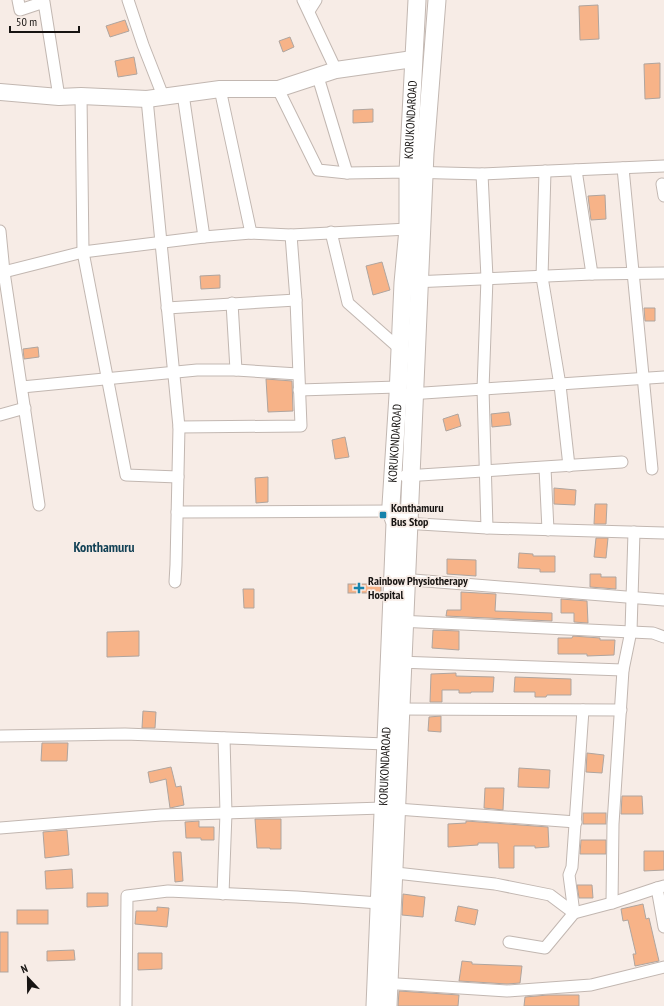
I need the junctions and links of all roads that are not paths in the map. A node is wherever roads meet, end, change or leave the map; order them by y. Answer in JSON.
{"nodes":[{"id":1,"x":18,"y":0,"type":"edge"},
{"id":2,"x":128,"y":0,"type":"edge"},
{"id":3,"x":303,"y":0,"type":"edge"},
{"id":4,"x":316,"y":0,"type":"edge"},
{"id":5,"x":417,"y":0,"type":"edge"},
{"id":6,"x":437,"y":0,"type":"edge"},
{"id":7,"x":309,"y":11,"type":"junction"},
{"id":8,"x":413,"y":60,"type":"junction"},
{"id":9,"x":336,"y":70,"type":"junction"},
{"id":10,"x":318,"y":77,"type":"junction"},
{"id":11,"x":220,"y":89,"type":"junction"},
{"id":12,"x":278,"y":90,"type":"junction"},
{"id":13,"x":0,"y":92,"type":"edge"},
{"id":14,"x":183,"y":94,"type":"junction"},
{"id":15,"x":81,"y":96,"type":"junction"},
{"id":16,"x":163,"y":96,"type":"junction"},
{"id":17,"x":59,"y":97,"type":"junction"},
{"id":18,"x":147,"y":99,"type":"junction"},
{"id":19,"x":664,"y":166,"type":"edge"},
{"id":20,"x":623,"y":168,"type":"junction"},
{"id":21,"x":576,"y":170,"type":"junction"},
{"id":22,"x":545,"y":171,"type":"junction"},
{"id":23,"x":416,"y":172,"type":"junction"},
{"id":24,"x":347,"y":173,"type":"junction"},
{"id":25,"x":482,"y":174,"type":"junction"},
{"id":26,"x":662,"y":184,"type":"dead end"},
{"id":27,"x":664,"y":196,"type":"edge"},
{"id":28,"x":408,"y":229,"type":"junction"},
{"id":29,"x":0,"y":231,"type":"edge"},
{"id":30,"x":331,"y":232,"type":"junction"},
{"id":31,"x":251,"y":233,"type":"junction"},
{"id":32,"x":291,"y":235,"type":"junction"},
{"id":33,"x":204,"y":237,"type":"junction"},
{"id":34,"x":160,"y":243,"type":"junction"},
{"id":35,"x":83,"y":252,"type":"junction"},
{"id":36,"x":2,"y":272,"type":"edge"},
{"id":37,"x":592,"y":274,"type":"junction"},
{"id":38,"x":632,"y":274,"type":"junction"},
{"id":39,"x":664,"y":274,"type":"edge"},
{"id":40,"x":542,"y":277,"type":"junction"},
{"id":41,"x":487,"y":278,"type":"junction"},
{"id":42,"x":411,"y":282,"type":"junction"},
{"id":43,"x":296,"y":300,"type":"junction"},
{"id":44,"x":232,"y":303,"type":"junction"},
{"id":45,"x":167,"y":308,"type":"junction"},
{"id":46,"x":400,"y":349,"type":"junction"},
{"id":47,"x":236,"y":370,"type":"junction"},
{"id":48,"x":173,"y":372,"type":"junction"},
{"id":49,"x":298,"y":374,"type":"junction"},
{"id":50,"x":664,"y":377,"type":"edge"},
{"id":51,"x":106,"y":378,"type":"junction"},
{"id":52,"x":644,"y":379,"type":"junction"},
{"id":53,"x":560,"y":385,"type":"junction"},
{"id":54,"x":22,"y":387,"type":"junction"},
{"id":55,"x":483,"y":389,"type":"junction"},
{"id":56,"x":299,"y":390,"type":"junction"},
{"id":57,"x":403,"y":392,"type":"junction"},
{"id":58,"x":25,"y":408,"type":"junction"},
{"id":59,"x":0,"y":415,"type":"edge"},
{"id":60,"x":179,"y":426,"type":"junction"},
{"id":61,"x":622,"y":462,"type":"dead end"},
{"id":62,"x":569,"y":466,"type":"junction"},
{"id":63,"x":545,"y":468,"type":"junction"},
{"id":64,"x":652,"y":470,"type":"dead end"},
{"id":65,"x":486,"y":472,"type":"junction"},
{"id":66,"x":411,"y":475,"type":"junction"},
{"id":67,"x":393,"y":476,"type":"junction"},
{"id":68,"x":178,"y":477,"type":"junction"},
{"id":69,"x":39,"y":505,"type":"dead end"},
{"id":70,"x":177,"y":512,"type":"junction"},
{"id":71,"x":398,"y":519,"type":"junction"},
{"id":72,"x":487,"y":528,"type":"junction"},
{"id":73,"x":548,"y":530,"type":"junction"},
{"id":74,"x":634,"y":532,"type":"junction"},
{"id":75,"x":664,"y":533,"type":"edge"},
{"id":76,"x":400,"y":579,"type":"junction"},
{"id":77,"x":175,"y":582,"type":"dead end"},
{"id":78,"x":632,"y":597,"type":"junction"},
{"id":79,"x":664,"y":600,"type":"edge"},
{"id":80,"x":398,"y":621,"type":"junction"},
{"id":81,"x":630,"y":632,"type":"junction"},
{"id":82,"x":664,"y":637,"type":"edge"},
{"id":83,"x":396,"y":662,"type":"junction"},
{"id":84,"x":623,"y":670,"type":"junction"},
{"id":85,"x":394,"y":709,"type":"junction"},
{"id":86,"x":583,"y":710,"type":"junction"},
{"id":87,"x":621,"y":710,"type":"junction"},
{"id":88,"x":0,"y":736,"type":"edge"},
{"id":89,"x":224,"y":738,"type":"junction"},
{"id":90,"x":386,"y":744,"type":"junction"},
{"id":91,"x":390,"y":809,"type":"junction"},
{"id":92,"x":226,"y":812,"type":"junction"},
{"id":93,"x":576,"y":822,"type":"junction"},
{"id":94,"x":0,"y":828,"type":"edge"},
{"id":95,"x":387,"y":872,"type":"junction"},
{"id":96,"x":661,"y":887,"type":"edge"},
{"id":97,"x":223,"y":894,"type":"junction"},
{"id":98,"x":379,"y":903,"type":"junction"},
{"id":99,"x":612,"y":903,"type":"junction"},
{"id":100,"x":574,"y":913,"type":"junction"},
{"id":101,"x":664,"y":927,"type":"edge"},
{"id":102,"x":508,"y":942,"type":"dead end"},
{"id":103,"x":664,"y":967,"type":"edge"},
{"id":104,"x":382,"y":983,"type":"junction"},
{"id":105,"x":126,"y":1006,"type":"edge"},
{"id":106,"x":375,"y":1006,"type":"edge"},
{"id":107,"x":388,"y":1006,"type":"edge"}],
"edges":[{"from":1,"to":17,"type":"street"},
{"from":2,"to":16,"type":"street"},
{"from":3,"to":7,"type":"street"},
{"from":4,"to":7,"type":"street"},
{"from":5,"to":8,"type":"main road","name":"KORUKONDAROAD"},
{"from":6,"to":23,"type":"main road"},
{"from":7,"to":9,"type":"street"},
{"from":8,"to":9,"type":"main road"},
{"from":8,"to":23,"type":"main road","name":"KORUKONDAROAD"},
{"from":9,"to":10,"type":"main road"},
{"from":10,"to":12,"type":"main road"},
{"from":10,"to":24,"type":"street"},
{"from":11,"to":12,"type":"main road"},
{"from":11,"to":14,"type":"main road"},
{"from":11,"to":31,"type":"street"},
{"from":12,"to":24,"type":"street"},
{"from":13,"to":17,"type":"main road"},
{"from":14,"to":16,"type":"main road"},
{"from":14,"to":33,"type":"street"},
{"from":15,"to":17,"type":"main road"},
{"from":15,"to":18,"type":"main road"},
{"from":15,"to":35,"type":"street"},
{"from":16,"to":18,"type":"main road"},
{"from":18,"to":34,"type":"street"},
{"from":19,"to":20,"type":"street"},
{"from":20,"to":21,"type":"street"},
{"from":20,"to":38,"type":"street"},
{"from":21,"to":22,"type":"street"},
{"from":21,"to":37,"type":"street"},
{"from":22,"to":25,"type":"street"},
{"from":22,"to":40,"type":"street"},
{"from":23,"to":24,"type":"street"},
{"from":23,"to":25,"type":"street"},
{"from":23,"to":28,"type":"main road","name":"KORUKONDAROAD"},
{"from":23,"to":42,"type":"main road"},
{"from":25,"to":41,"type":"street"},
{"from":26,"to":27,"type":"street"},
{"from":28,"to":30,"type":"street"},
{"from":28,"to":42,"type":"main road","name":"KORUKONDAROAD"},
{"from":29,"to":36,"type":"street"},
{"from":30,"to":32,"type":"street"},
{"from":30,"to":46,"type":"street"},
{"from":31,"to":32,"type":"street"},
{"from":31,"to":33,"type":"street"},
{"from":32,"to":43,"type":"street"},
{"from":33,"to":34,"type":"street"},
{"from":34,"to":35,"type":"street"},
{"from":34,"to":45,"type":"street"},
{"from":35,"to":36,"type":"street"},
{"from":35,"to":51,"type":"street"},
{"from":36,"to":54,"type":"street"},
{"from":37,"to":38,"type":"street"},
{"from":37,"to":40,"type":"street"},
{"from":38,"to":39,"type":"street"},
{"from":38,"to":52,"type":"street"},
{"from":40,"to":41,"type":"street"},
{"from":40,"to":53,"type":"street"},
{"from":41,"to":42,"type":"street"},
{"from":41,"to":55,"type":"street"},
{"from":42,"to":46,"type":"main road","name":"KORUKONDAROAD"},
{"from":42,"to":57,"type":"main road"},
{"from":43,"to":44,"type":"street"},
{"from":43,"to":49,"type":"street"},
{"from":44,"to":45,"type":"street"},
{"from":44,"to":47,"type":"street"},
{"from":45,"to":48,"type":"street"},
{"from":46,"to":57,"type":"main road","name":"KORUKONDAROAD"},
{"from":47,"to":48,"type":"street"},
{"from":47,"to":49,"type":"street"},
{"from":48,"to":51,"type":"street"},
{"from":48,"to":60,"type":"street"},
{"from":49,"to":56,"type":"street"},
{"from":50,"to":52,"type":"street"},
{"from":51,"to":54,"type":"street"},
{"from":51,"to":68,"type":"street"},
{"from":52,"to":53,"type":"street"},
{"from":52,"to":64,"type":"street"},
{"from":53,"to":55,"type":"street"},
{"from":53,"to":62,"type":"street"},
{"from":54,"to":58,"type":"street"},
{"from":55,"to":57,"type":"street"},
{"from":55,"to":65,"type":"street"},
{"from":56,"to":57,"type":"street"},
{"from":56,"to":60,"type":"street"},
{"from":57,"to":66,"type":"main road"},
{"from":57,"to":67,"type":"main road","name":"KORUKONDAROAD"},
{"from":58,"to":59,"type":"street"},
{"from":58,"to":69,"type":"street"},
{"from":60,"to":68,"type":"street"},
{"from":61,"to":62,"type":"street"},
{"from":62,"to":63,"type":"street"},
{"from":63,"to":65,"type":"street"},
{"from":63,"to":73,"type":"street"},
{"from":65,"to":66,"type":"street"},
{"from":65,"to":72,"type":"street"},
{"from":66,"to":67,"type":"street"},
{"from":66,"to":71,"type":"main road"},
{"from":67,"to":71,"type":"main road","name":"KORUKONDAROAD"},
{"from":68,"to":70,"type":"street"},
{"from":70,"to":71,"type":"street"},
{"from":70,"to":77,"type":"street"},
{"from":71,"to":72,"type":"street"},
{"from":71,"to":76,"type":"main road","name":"KORUKONDAROAD"},
{"from":72,"to":73,"type":"street"},
{"from":73,"to":74,"type":"street"},
{"from":74,"to":75,"type":"street"},
{"from":74,"to":78,"type":"street"},
{"from":76,"to":78,"type":"street"},
{"from":76,"to":80,"type":"main road","name":"KORUKONDAROAD"},
{"from":78,"to":79,"type":"street"},
{"from":78,"to":81,"type":"street"},
{"from":80,"to":81,"type":"street"},
{"from":80,"to":83,"type":"main road","name":"KORUKONDAROAD"},
{"from":81,"to":82,"type":"street"},
{"from":81,"to":84,"type":"street"},
{"from":83,"to":84,"type":"street"},
{"from":83,"to":85,"type":"main road","name":"KORUKONDAROAD"},
{"from":84,"to":87,"type":"street"},
{"from":85,"to":86,"type":"street"},
{"from":85,"to":90,"type":"main road","name":"KORUKONDAROAD"},
{"from":85,"to":91,"type":"main road"},
{"from":86,"to":87,"type":"street"},
{"from":86,"to":93,"type":"street"},
{"from":87,"to":99,"type":"street"},
{"from":88,"to":89,"type":"street"},
{"from":89,"to":90,"type":"street"},
{"from":89,"to":92,"type":"street"},
{"from":90,"to":91,"type":"main road","name":"KORUKONDAROAD"},
{"from":91,"to":92,"type":"street"},
{"from":91,"to":93,"type":"street"},
{"from":91,"to":95,"type":"main road","name":"KORUKONDAROAD"},
{"from":92,"to":94,"type":"street"},
{"from":92,"to":97,"type":"street"},
{"from":93,"to":100,"type":"street"},
{"from":95,"to":98,"type":"main road","name":"KORUKONDAROAD"},
{"from":95,"to":100,"type":"street"},
{"from":95,"to":104,"type":"main road"},
{"from":96,"to":99,"type":"street"},
{"from":96,"to":101,"type":"street"},
{"from":97,"to":98,"type":"street"},
{"from":97,"to":105,"type":"street"},
{"from":98,"to":104,"type":"main road","name":"KORUKONDAROAD"},
{"from":99,"to":100,"type":"street"},
{"from":100,"to":102,"type":"street"},
{"from":103,"to":104,"type":"street"},
{"from":104,"to":106,"type":"main road","name":"KORUKONDAROAD"},
{"from":104,"to":107,"type":"main road"}]}
